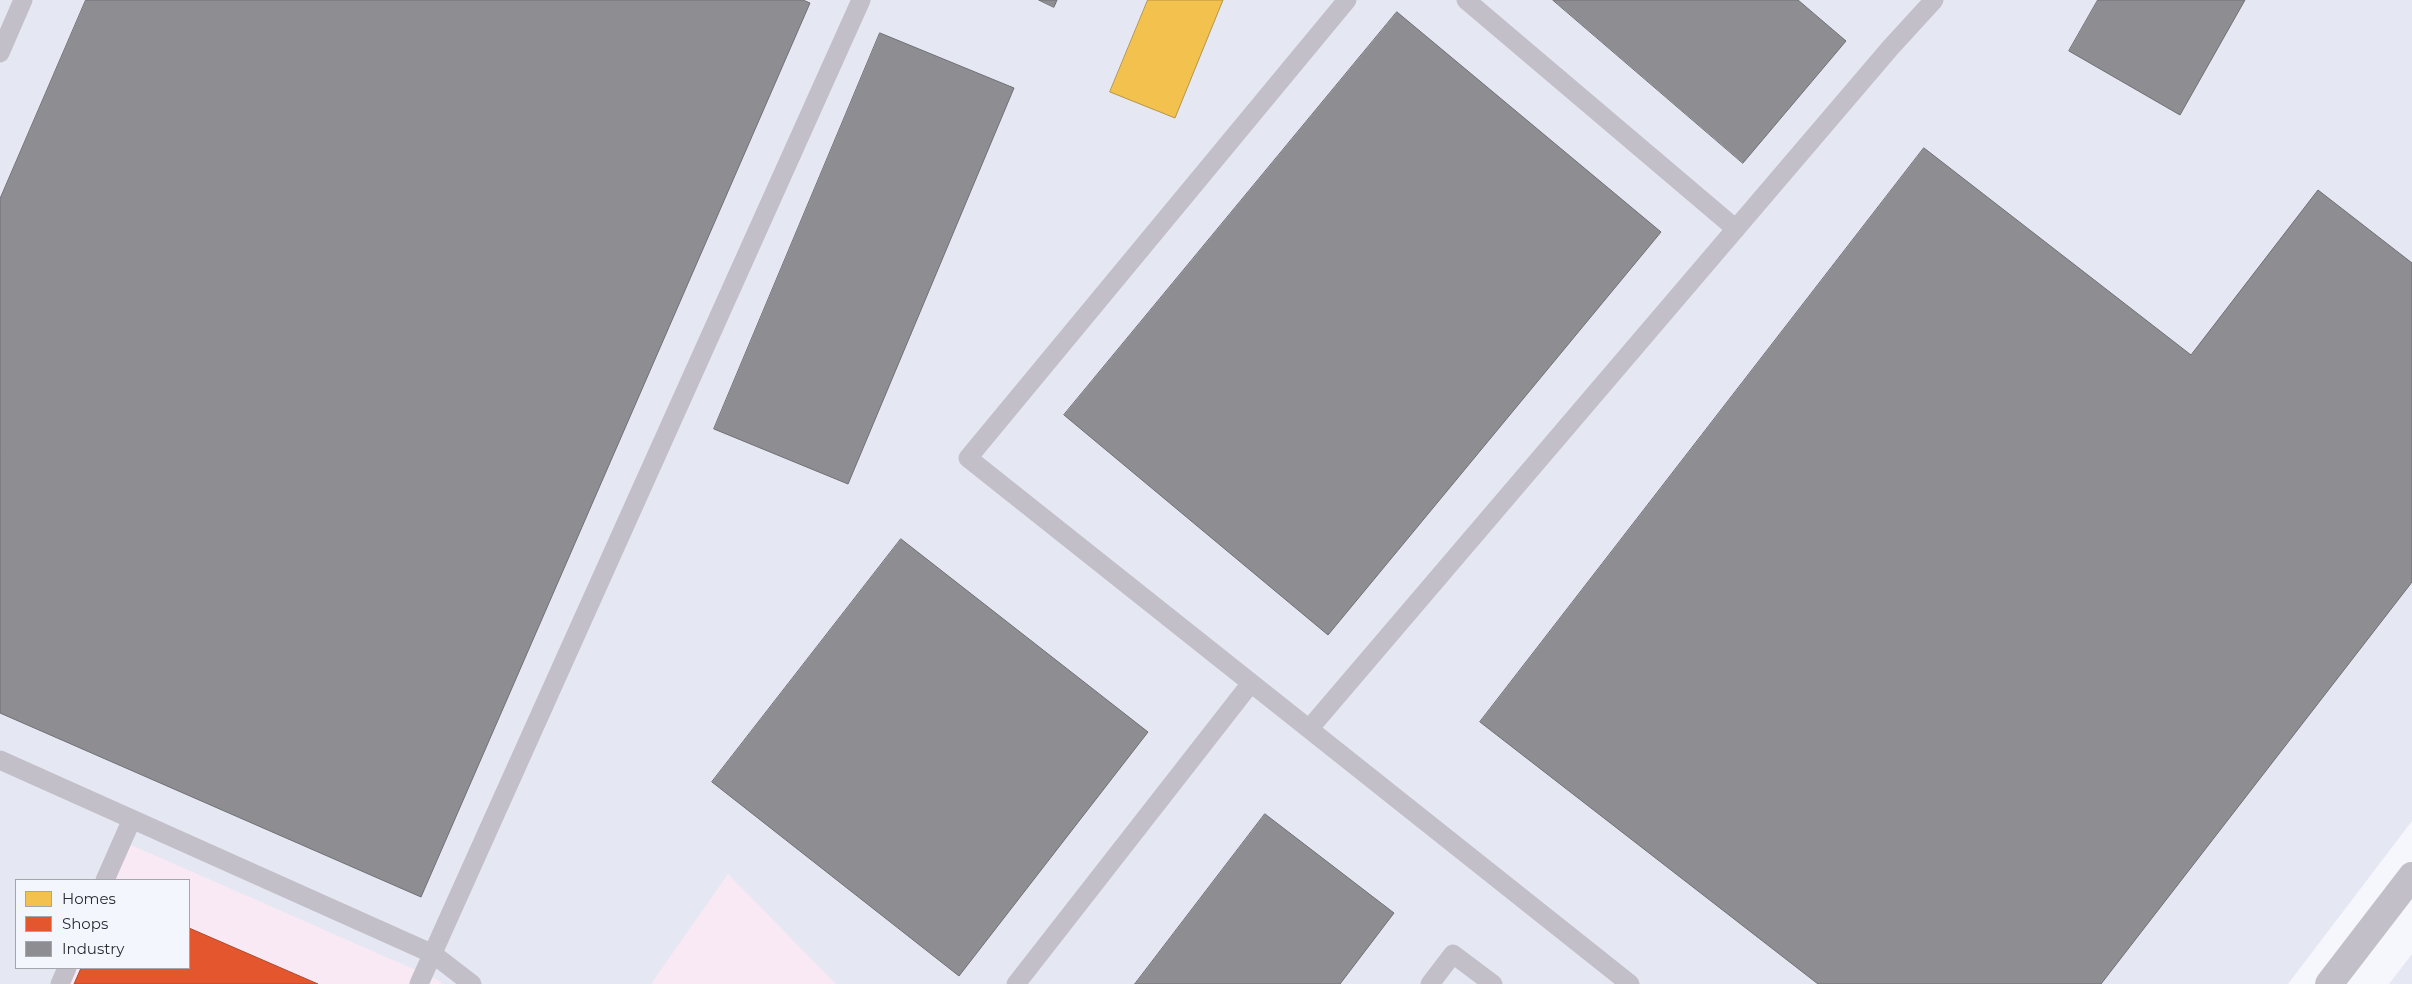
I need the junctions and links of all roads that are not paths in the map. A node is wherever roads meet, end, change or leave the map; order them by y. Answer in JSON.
{"nodes":[{"id":1,"x":23,"y":0,"type":"edge"},
{"id":2,"x":861,"y":0,"type":"edge"},
{"id":3,"x":1347,"y":0,"type":"edge"},
{"id":4,"x":1466,"y":0,"type":"edge"},
{"id":5,"x":1934,"y":0,"type":"edge"},
{"id":6,"x":0,"y":53,"type":"edge"},
{"id":7,"x":1736,"y":228,"type":"junction"},
{"id":8,"x":1251,"y":683,"type":"junction"},
{"id":9,"x":1309,"y":729,"type":"junction"},
{"id":10,"x":0,"y":760,"type":"edge"},
{"id":11,"x":132,"y":819,"type":"junction"},
{"id":12,"x":2412,"y":876,"type":"edge"},
{"id":13,"x":105,"y":879,"type":"edge"},
{"id":14,"x":433,"y":954,"type":"junction"},
{"id":15,"x":67,"y":969,"type":"edge"},
{"id":16,"x":60,"y":984,"type":"edge"},
{"id":17,"x":419,"y":984,"type":"edge"},
{"id":18,"x":472,"y":984,"type":"edge"},
{"id":19,"x":1016,"y":984,"type":"edge"},
{"id":20,"x":1430,"y":984,"type":"edge"},
{"id":21,"x":1493,"y":984,"type":"edge"},
{"id":22,"x":1630,"y":984,"type":"edge"},
{"id":23,"x":2328,"y":984,"type":"edge"}],
"edges":[{"from":1,"to":6,"type":"lane"},
{"from":2,"to":14,"type":"lane"},
{"from":3,"to":8,"type":"lane"},
{"from":4,"to":7,"type":"lane"},
{"from":5,"to":7,"type":"lane"},
{"from":7,"to":9,"type":"lane"},
{"from":8,"to":9,"type":"lane"},
{"from":8,"to":19,"type":"lane"},
{"from":9,"to":22,"type":"lane"},
{"from":10,"to":11,"type":"lane"},
{"from":11,"to":13,"type":"lane"},
{"from":11,"to":14,"type":"lane"},
{"from":12,"to":23,"type":"street"},
{"from":14,"to":17,"type":"lane"},
{"from":14,"to":18,"type":"lane"},
{"from":15,"to":16,"type":"lane"},
{"from":20,"to":21,"type":"lane"}]}
